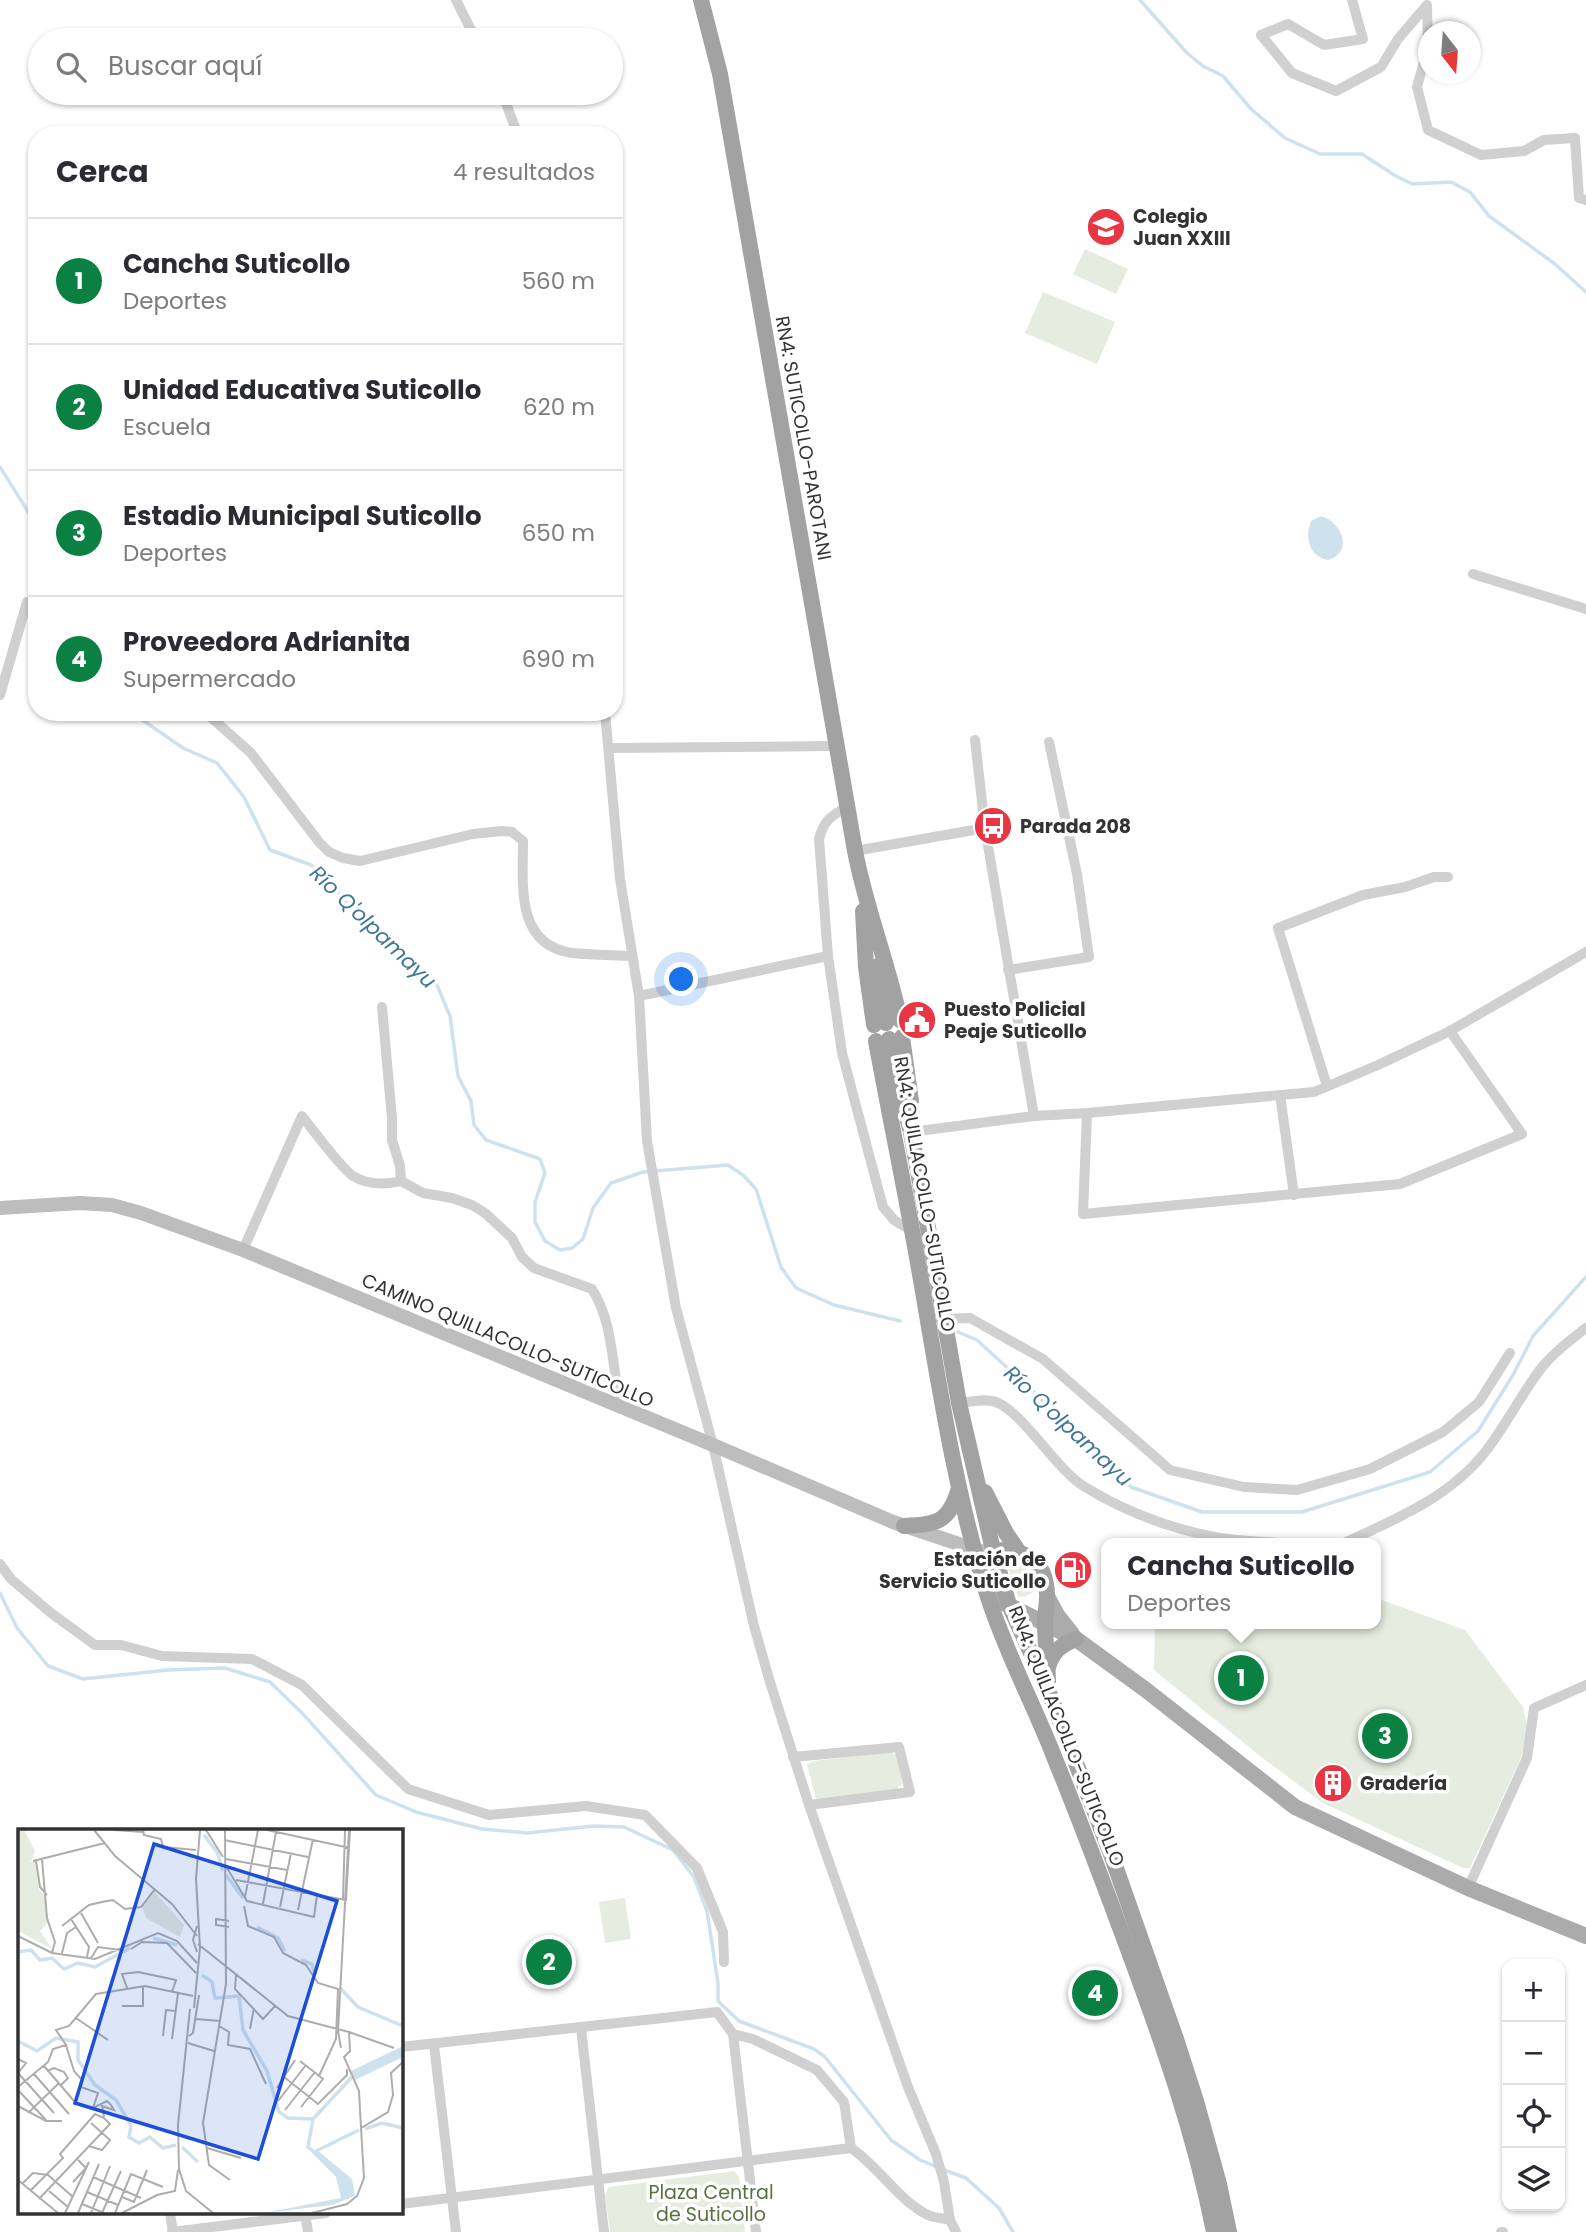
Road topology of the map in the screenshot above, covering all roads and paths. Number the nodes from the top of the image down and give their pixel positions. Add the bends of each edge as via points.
1 (456, 0) edge
2 (701, 0) edge
3 (1352, 0) edge
4 (470, 28) edge
5 (507, 105) edge
6 (515, 126) edge
7 (1586, 200) edge
8 (1473, 574) dead end
9 (27, 602) dead end
10 (1586, 610) edge
11 (0, 695) edge
12 (215, 721) edge
13 (606, 721) edge
14 (975, 740) dead end
15 (1049, 742) dead end
16 (835, 746) junction
17 (609, 748) junction
18 (848, 806) junction
19 (985, 828) junction
20 (855, 851) junction
21 (1448, 877) dead end
22 (861, 884) junction
23 (1586, 952) edge
24 (632, 956) junction
25 (828, 956) junction
26 (1008, 970) junction
27 (639, 996) junction
28 (382, 1007) dead end
29 (888, 1031) junction
30 (1450, 1031) junction
31 (1327, 1086) junction
32 (1280, 1095) junction
33 (1087, 1113) junction
34 (1034, 1116) junction
35 (911, 1132) junction
36 (401, 1181) junction
37 (1294, 1195) junction
38 (0, 1208) edge
39 (912, 1231) junction
40 (243, 1250) junction
41 (943, 1319) junction
42 (1586, 1328) edge
43 (1510, 1353) dead end
44 (959, 1403) junction
45 (621, 1409) junction
46 (713, 1446) junction
47 (973, 1468) junction
48 (960, 1486) junction
49 (904, 1526) junction
50 (1226, 1538) edge
51 (1355, 1538) edge
52 (993, 1550) junction
53 (976, 1552) junction
54 (1019, 1552) junction
55 (0, 1564) edge
56 (988, 1595) junction
57 (1047, 1596) junction
58 (1009, 1605) junction
59 (1045, 1622) junction
60 (1076, 1639) junction
61 (1048, 1670) junction
62 (1586, 1685) edge
63 (1048, 1690) junction
64 (793, 1757) junction
65 (809, 1805) junction
66 (1468, 1888) junction
67 (1586, 1936) edge
68 (724, 1962) dead end
69 (581, 2028) junction
70 (733, 2034) junction
71 (434, 2045) junction
72 (402, 2047) edge
73 (851, 2148) junction
74 (748, 2162) junction
75 (598, 2180) junction
76 (453, 2197) junction
77 (402, 2204) edge
78 (170, 2214) edge
79 (306, 2214) edge
80 (950, 2220) junction
81 (173, 2232) edge
82 (308, 2232) edge
83 (456, 2232) edge
84 (604, 2232) edge
85 (756, 2232) edge
86 (956, 2232) edge
87 (1214, 2232) edge
88 (1229, 2232) edge

1 - 4 street
2 - 16 highway, RN4: SUTICOLLO-PAROTANI via 720,74
3 - 7 street via 1363,39 1324,45 1288,24 1261,35 1292,73 1336,91 1381,67 1427,5 1428,47 1417,86 1428,130 1481,155 1524,151 1544,140 1575,138 1579,198
5 - 6 street
8 - 10 street
9 - 11 street
12 - 24 street via 251,753 329,852 360,861 473,834 512,832 523,841 523,895 530,925 539,936 550,946 570,952
13 - 17 street
14 - 19 street
15 - 26 street via 1089,957
16 - 17 street
16 - 18 highway, RN4: SUTICOLLO-PAROTANI
17 - 24 street
18 - 20 highway, RN4: SUTICOLLO-PAROTANI
18 - 25 street via 822,825 818,839
19 - 20 street
19 - 26 street
20 - 22 highway, RN4: SUTICOLLO-PAROTANI
21 - 31 street via 1363,895 1278,928
22 - 29 highway, RN4: SUTICOLLO-PAROTANI
22 - 29 highway, RN4: SUTICOLLO-PAROTANI via 866,967
23 - 30 street
24 - 27 street
25 - 27 street
25 - 39 street via 842,1053 883,1206
26 - 34 street
27 - 46 street via 653,1180 676,1308
28 - 36 street via 392,1140
29 - 35 highway, RN4: QUILLACOLLO-SUTICOLLO
29 - 39 highway, RN4: QUILLACOLLO-SUTICOLLO
30 - 31 street
30 - 37 street via 1522,1134 1399,1184
31 - 32 street
32 - 33 street
32 - 37 street
33 - 34 street
33 - 37 street via 1083,1214
34 - 35 street
35 - 41 highway, RN4: QUILLACOLLO-SUTICOLLO
36 - 40 street via 386,1185 351,1175 302,1116
36 - 45 street via 423,1193 472,1205 512,1238 534,1268 592,1289 608,1329
38 - 40 main road, CAMINO QUILLACOLLO-SUTICOLLO via 111,1205
39 - 48 highway, RN4: QUILLACOLLO-SUTICOLLO
40 - 45 main road, CAMINO QUILLACOLLO-SUTICOLLO
41 - 43 street via 970,1318 1043,1359 1170,1470 1244,1488 1297,1490 1370,1469 1443,1432 1479,1402
41 - 44 highway, RN4: QUILLACOLLO-SUTICOLLO
42 - 51 street via 1539,1371 1485,1452 1448,1489
44 - 47 highway, RN4: QUILLACOLLO-SUTICOLLO
44 - 50 street via 997,1402 1082,1486 1116,1504 1171,1526
45 - 46 main road, CAMINO QUILLACOLLO-SUTICOLLO
46 - 49 main road, CAMINO QUILLACOLLO-SUTICOLLO
46 - 64 street via 754,1626
47 - 52 highway, RN4: QUILLACOLLO-SUTICOLLO
47 - 54 highway
48 - 49 highway via 948,1515 928,1525
48 - 53 highway, RN4: QUILLACOLLO-SUTICOLLO
49 - 53 main road, CAMINO QUILLACOLLO-SUTICOLLO
52 - 53 main road, CAMINO QUILLACOLLO-SUTICOLLO
52 - 54 highway
52 - 58 highway, RN4: QUILLACOLLO-SUTICOLLO
53 - 56 highway, RN4: QUILLACOLLO-SUTICOLLO
54 - 57 highway via 1038,1563 1045,1575
55 - 68 street via 11,1579 95,1645 121,1645 162,1656 252,1659 302,1685 408,1789 489,1815 586,1806 645,1815 697,1868 723,1932
56 - 58 main road
56 - 87 highway, RN4: QUILLACOLLO-SUTICOLLO via 1080,1819 1169,2061
57 - 59 highway
57 - 60 main road
58 - 59 main road
58 - 63 highway, RN4: QUILLACOLLO-SUTICOLLO
59 - 60 main road
59 - 61 highway
60 - 61 highway via 1057,1648
60 - 66 main road via 1295,1807
61 - 63 highway
62 - 66 street via 1534,1708 1527,1758
63 - 88 highway, RN4: QUILLACOLLO-SUTICOLLO via 1176,2039
64 - 65 street
64 - 65 street via 899,1747 910,1792
65 - 80 street via 936,2154
66 - 67 main road
69 - 70 street via 716,2012
69 - 71 street
69 - 75 street
70 - 73 street via 817,2070 844,2102
70 - 74 street
71 - 72 street
71 - 76 street
73 - 74 street
73 - 80 street via 914,2205
74 - 75 street
74 - 85 street
75 - 76 street
75 - 84 street
76 - 77 street
76 - 83 street
78 - 81 street
79 - 81 street
79 - 82 street
80 - 86 street

